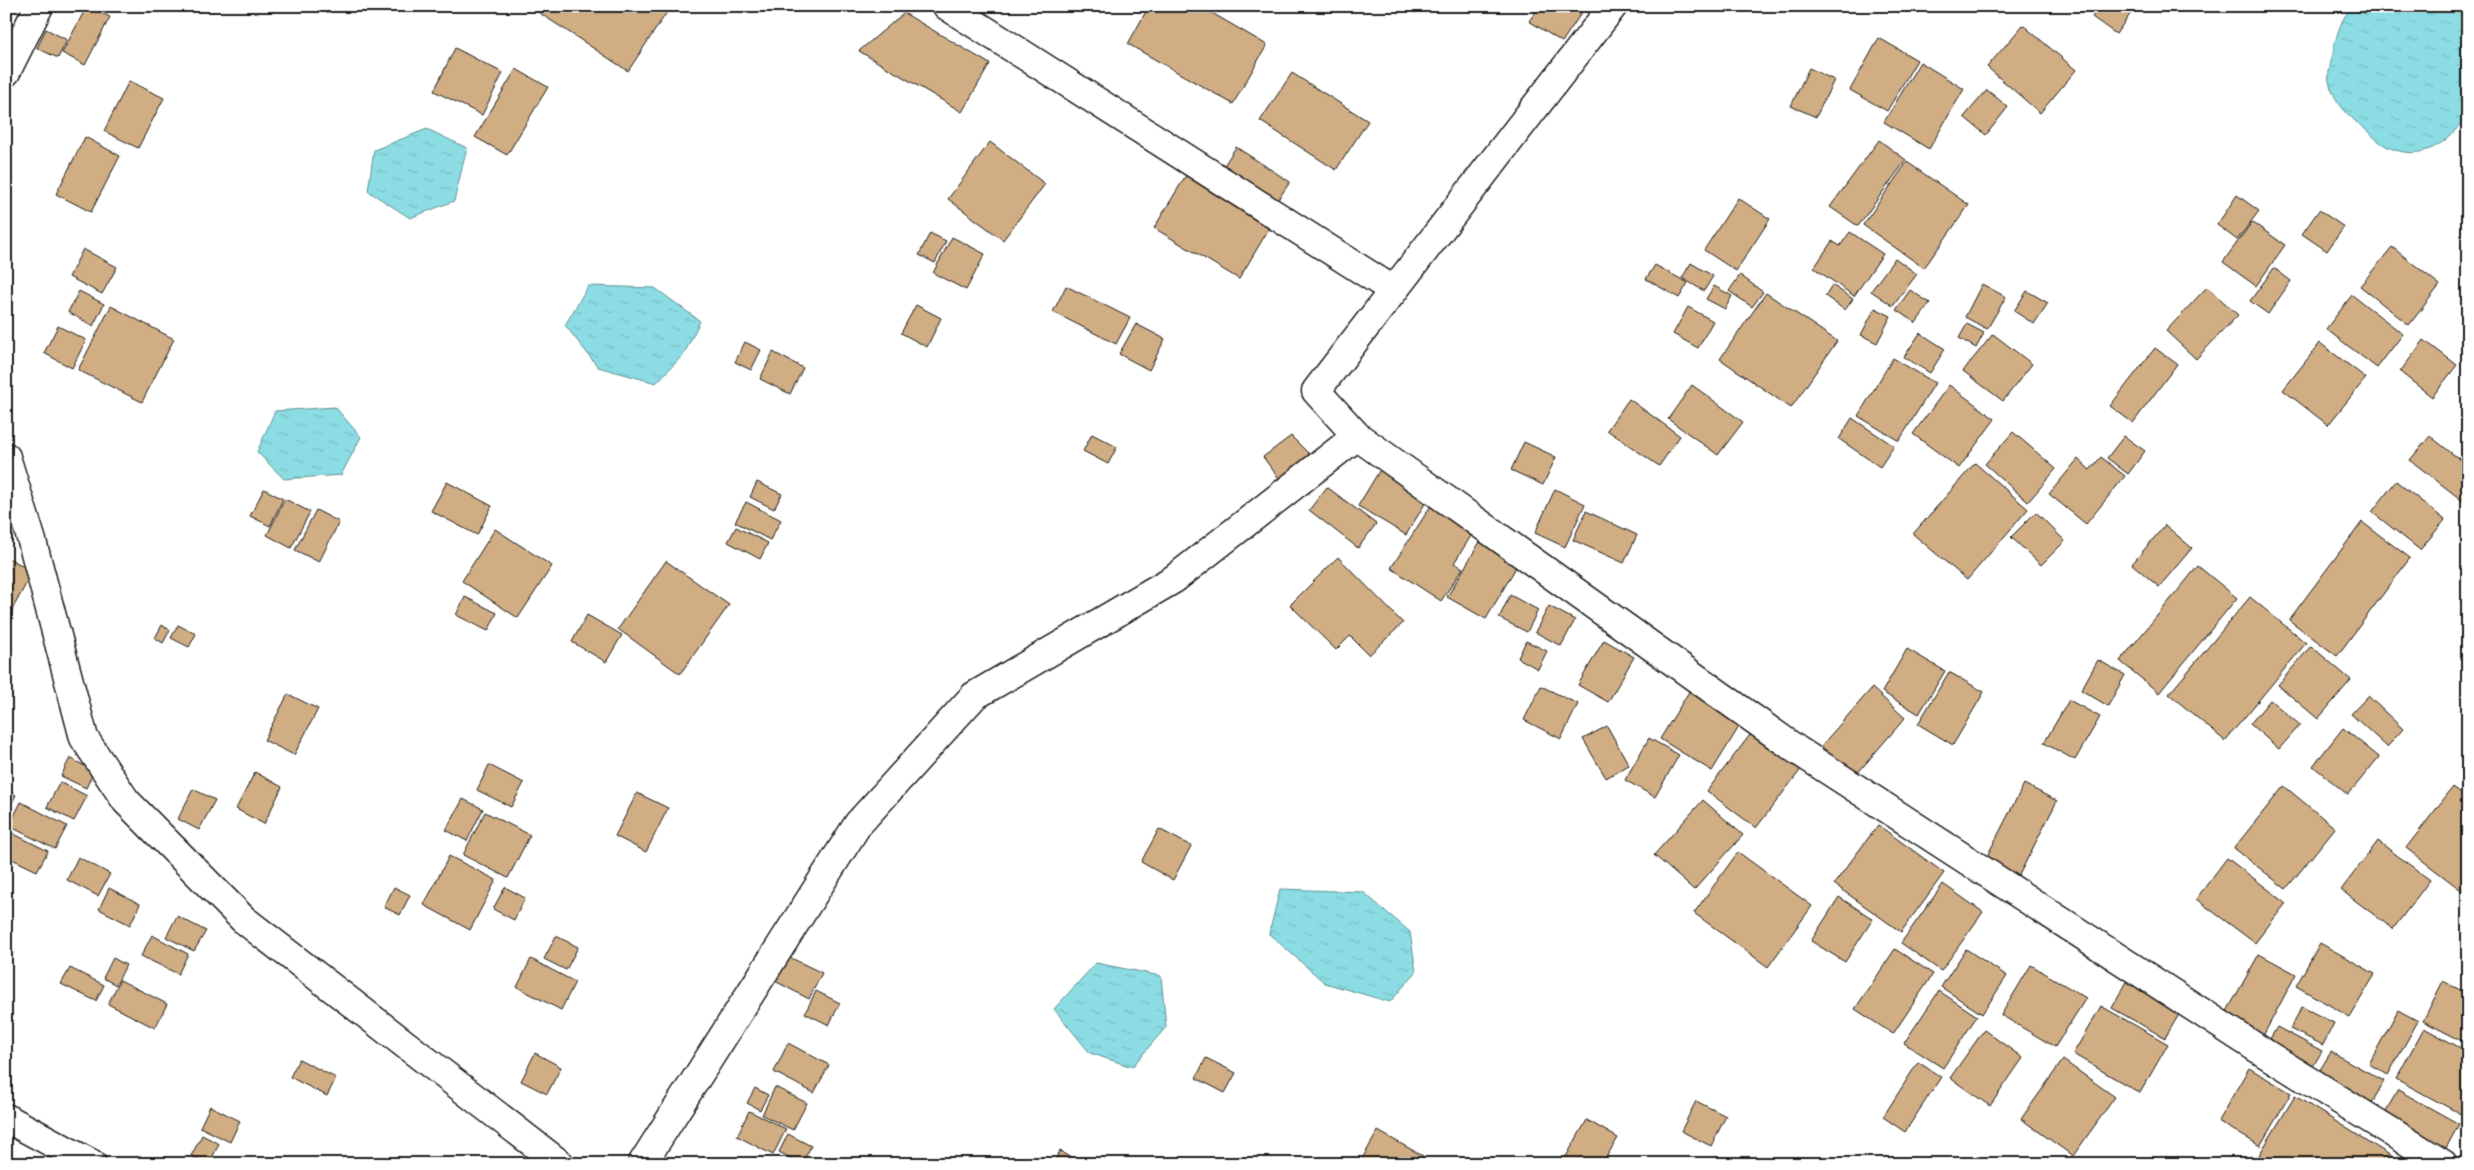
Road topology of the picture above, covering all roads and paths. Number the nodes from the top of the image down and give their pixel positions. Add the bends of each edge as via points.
1 (39, 6) edge
2 (947, 6) edge
3 (1613, 6) edge
4 (6, 72) edge
5 (1394, 290) junction
6 (1357, 436) junction
7 (6, 457) edge
8 (6, 1118) edge
9 (92, 1164) edge
10 (560, 1164) edge
11 (642, 1164) edge
12 (2443, 1164) edge

1 - 4 street
2 - 5 street
3 - 5 street
5 - 6 street via 1316,391
6 - 11 street via 1174,579 974,696 858,824
6 - 12 street via 1797,750 2266,1054
7 - 10 street via 32,541 84,738 126,802 243,919
8 - 9 street

